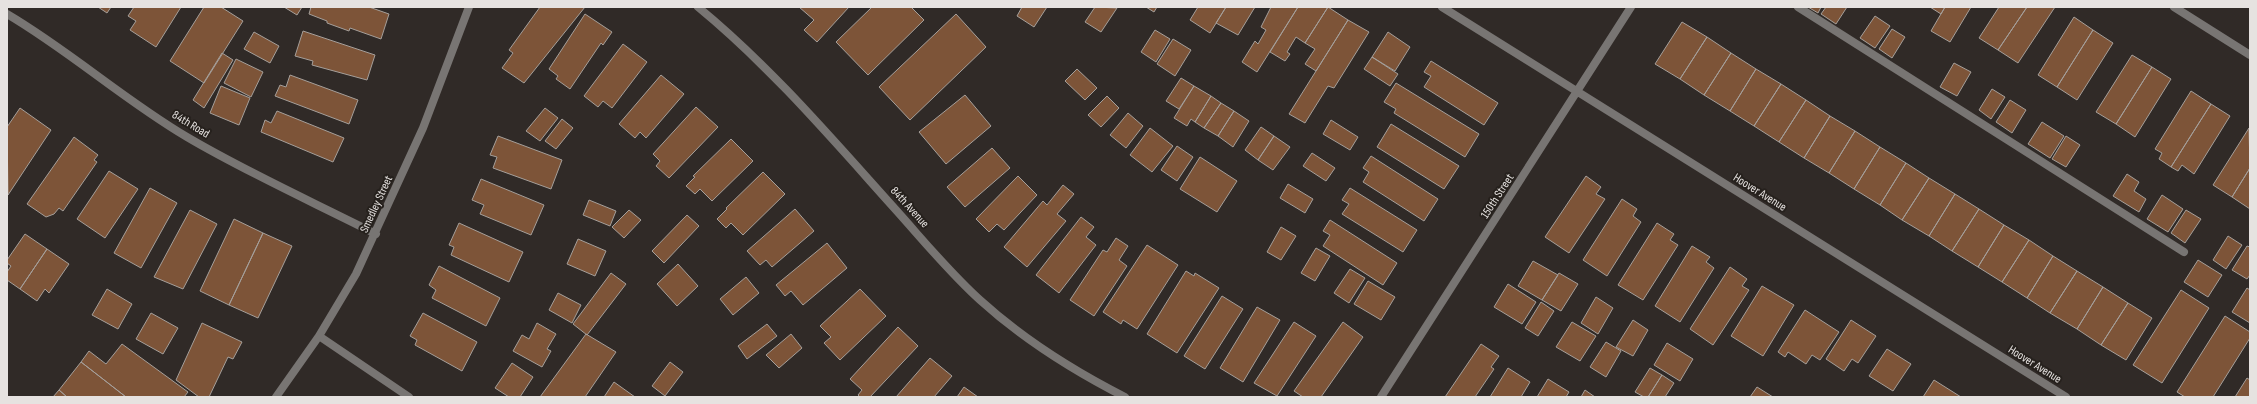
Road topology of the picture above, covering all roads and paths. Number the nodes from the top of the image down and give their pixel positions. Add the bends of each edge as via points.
1 (469, 7) edge
2 (698, 7) edge
3 (1442, 7) edge
4 (1631, 7) edge
5 (1798, 7) edge
6 (2174, 7) edge
7 (7, 14) edge
8 (2250, 55) edge
9 (1577, 92) junction
10 (376, 234) junction
11 (2184, 252) dead end
12 (318, 336) junction
13 (276, 397) edge
14 (409, 397) edge
15 (1125, 397) edge
16 (1381, 397) edge
17 (2066, 397) edge

1 - 10 street, Smedley Street via 423,128
2 - 15 street, 84th Avenue via 798,102 951,272 980,300 1055,356
3 - 9 street, Hoover Avenue
4 - 9 street, 150th Street
5 - 11 street
6 - 8 street
7 - 10 street, 84th Road via 187,137
9 - 16 street, 150th Street
9 - 17 street, Hoover Avenue
10 - 12 street, Smedley Street via 356,274
12 - 13 street, Smedley Street
12 - 14 street

